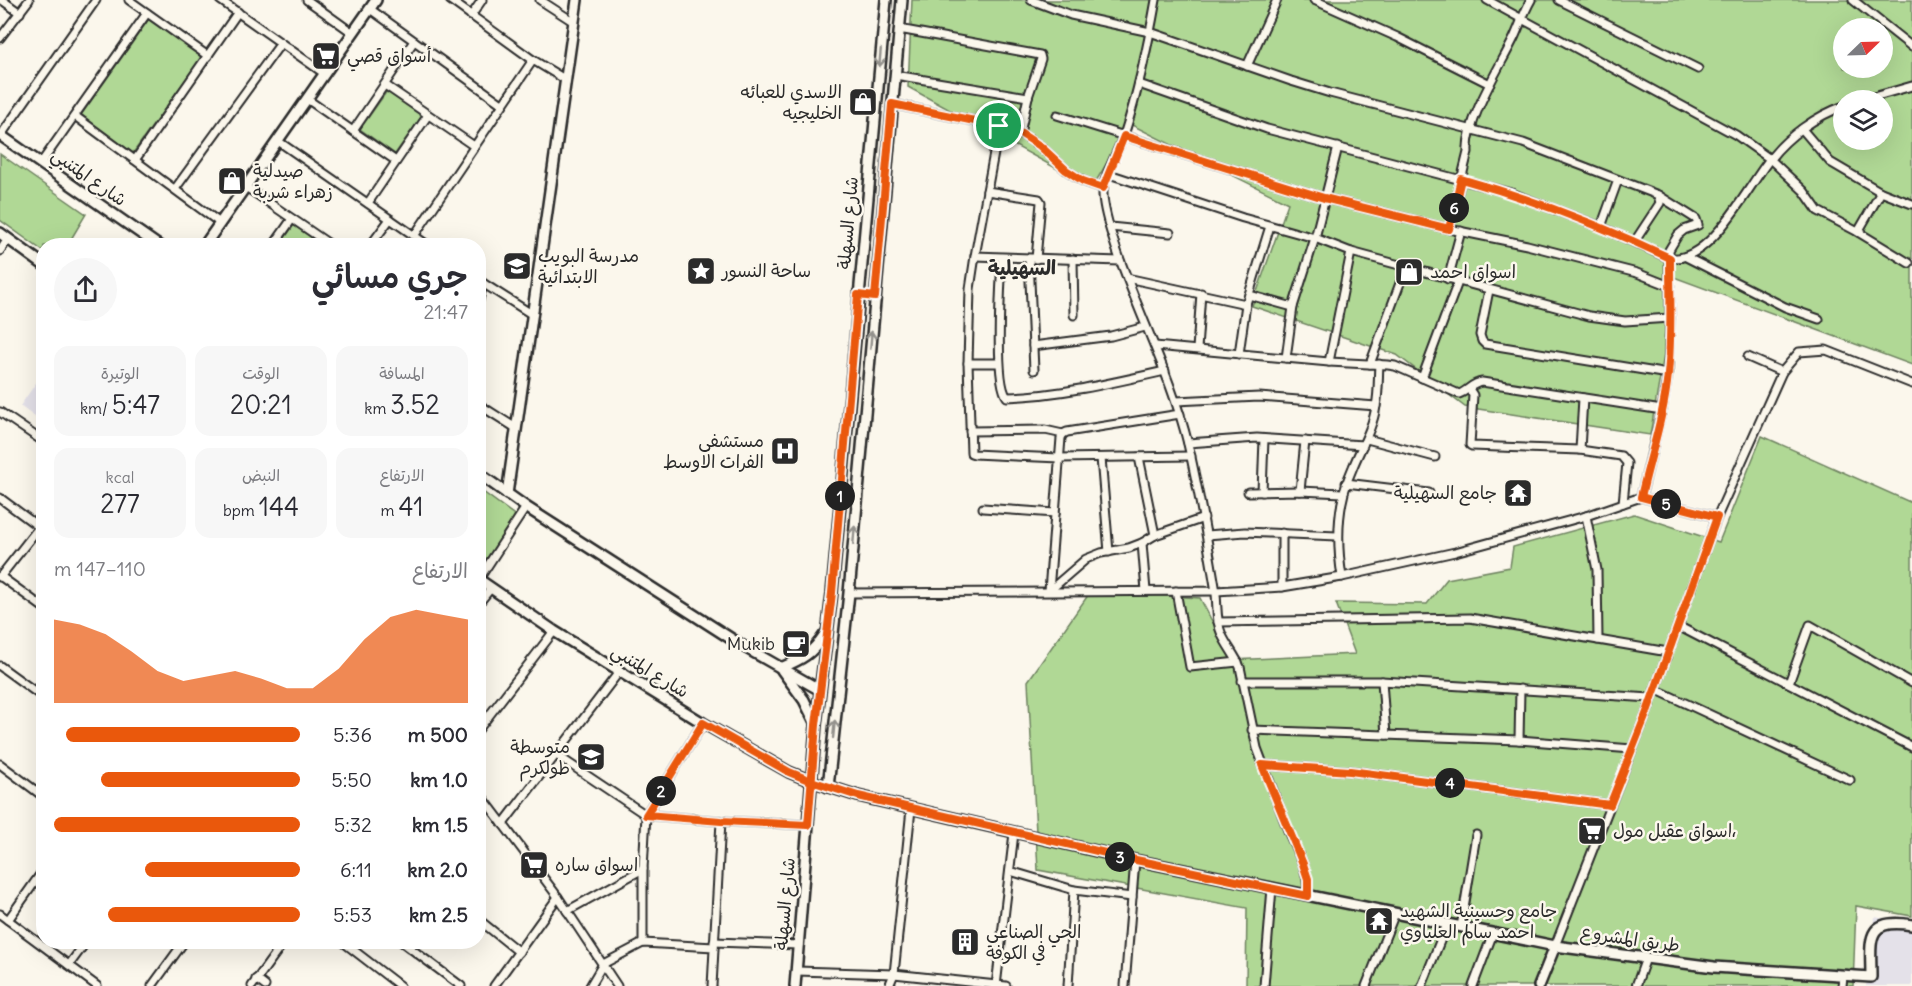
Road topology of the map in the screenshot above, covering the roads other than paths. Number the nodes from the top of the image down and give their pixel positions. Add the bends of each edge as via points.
1 (2, 0) edge
2 (29, 0) edge
3 (96, 0) edge
4 (129, 0) edge
5 (220, 0) edge
6 (308, 0) edge
7 (376, 0) edge
8 (450, 0) edge
9 (482, 0) edge
10 (540, 0) edge
11 (577, 0) edge
12 (886, 0) edge
13 (902, 0) edge
14 (1031, 0) edge
15 (1156, 0) edge
16 (1277, 0) edge
17 (1314, 0) edge
18 (1487, 0) edge
19 (1531, 0) edge
20 (1559, 0) edge
21 (1852, 0) edge
22 (370, 9) junction
23 (238, 12) junction
24 (20, 13) junction
25 (147, 13) junction
26 (471, 16) junction
27 (1521, 18) junction
28 (574, 22) junction
29 (899, 29) junction
30 (1150, 32) junction
31 (353, 33) junction
32 (0, 38) edge
33 (414, 41) junction
34 (281, 43) junction
35 (1912, 46) edge
36 (208, 56) junction
37 (533, 60) junction
38 (1247, 66) junction
39 (1698, 69) dead end
40 (324, 74) junction
41 (895, 75) junction
42 (566, 80) junction
43 (1139, 84) junction
44 (1490, 84) junction
45 (385, 85) junction
46 (1912, 86) edge
47 (1893, 91) edge
48 (1028, 97) junction
49 (307, 99) junction
50 (892, 104) junction
51 (502, 105) junction
52 (1833, 112) edge
53 (428, 115) junction
54 (1057, 115) dead end
55 (75, 116) junction
56 (999, 126) junction
57 (1470, 129) junction
58 (1803, 129) junction
59 (353, 131) junction
60 (1020, 133) junction
61 (0, 135) edge
62 (1124, 136) junction
63 (278, 141) junction
64 (474, 146) junction
65 (1338, 147) junction
66 (1770, 159) junction
67 (135, 160) junction
68 (396, 161) junction
69 (40, 163) junction
70 (1109, 174) junction
71 (1461, 179) junction
72 (1618, 180) junction
73 (246, 187) junction
74 (1103, 188) junction
75 (175, 189) junction
76 (987, 190) junction
77 (1881, 192) junction
78 (1658, 195) junction
79 (1324, 198) junction
80 (368, 203) junction
81 (1912, 204) edge
82 (292, 219) junction
83 (390, 219) junction
84 (220, 223) junction
85 (1270, 226) junction
86 (1110, 227) junction
87 (1601, 227) junction
88 (1449, 229) junction
89 (1461, 231) junction
90 (1170, 232) dead end
91 (1858, 232) junction
92 (0, 233) edge
93 (414, 236) junction
94 (148, 238) edge
95 (210, 238) edge
96 (279, 238) edge
97 (320, 238) edge
98 (376, 238) edge
99 (417, 238) edge
100 (1314, 238) junction
101 (8, 239) junction
102 (1635, 242) junction
103 (0, 251) edge
104 (1351, 252) junction
105 (975, 256) junction
106 (1686, 257) junction
107 (1002, 258) junction
108 (1670, 258) junction
109 (36, 259) edge
110 (1032, 259) junction
111 (1073, 259) junction
112 (1120, 261) junction
113 (1909, 263) dead end
114 (1406, 267) junction
115 (1127, 278) junction
116 (1448, 279) junction
117 (1458, 282) junction
118 (486, 284) edge
119 (1670, 286) junction
120 (1489, 290) junction
121 (1201, 292) junction
122 (858, 295) junction
123 (1249, 295) junction
124 (875, 297) junction
125 (1246, 304) junction
126 (1293, 307) junction
127 (533, 315) junction
128 (1074, 315) dead end
129 (1670, 318) junction
130 (1819, 319) dead end
131 (1145, 327) junction
132 (1033, 346) junction
133 (1155, 346) junction
134 (1197, 349) junction
135 (1239, 354) junction
136 (1748, 357) dead end
137 (1286, 358) junction
138 (1329, 362) junction
139 (968, 363) junction
140 (999, 363) junction
141 (1371, 363) junction
142 (1379, 364) junction
143 (1034, 370) dead end
144 (1165, 371) junction
145 (1782, 372) junction
146 (1668, 374) junction
147 (1422, 378) junction
148 (1912, 384) edge
149 (1469, 389) junction
150 (1583, 398) junction
151 (1176, 401) junction
152 (1376, 406) junction
153 (486, 409) edge
154 (1662, 410) junction
155 (0, 412) edge
156 (1180, 414) junction
157 (516, 428) junction
158 (970, 431) junction
159 (1063, 434) junction
160 (36, 437) edge
161 (1264, 439) junction
162 (1305, 441) junction
163 (1365, 442) junction
164 (1188, 443) junction
165 (1580, 450) junction
166 (1191, 456) junction
167 (1139, 457) junction
168 (1059, 458) junction
169 (1101, 458) junction
170 (1435, 458) dead end
171 (486, 479) edge
172 (1346, 483) junction
173 (1300, 491) junction
174 (1248, 492) dead end
175 (1262, 492) junction
176 (1343, 493) junction
177 (507, 494) junction
178 (1429, 494) dead end
179 (1641, 497) junction
180 (0, 498) edge
181 (1623, 503) junction
182 (526, 507) junction
183 (983, 508) dead end
184 (1055, 513) junction
185 (1586, 516) junction
186 (1717, 517) junction
187 (1204, 518) junction
188 (36, 521) edge
189 (36, 530) edge
190 (1282, 533) junction
191 (1155, 535) junction
192 (1207, 535) junction
193 (1337, 536) junction
194 (1142, 543) junction
195 (1109, 552) junction
196 (486, 567) edge
197 (0, 577) edge
198 (1341, 577) junction
199 (486, 585) edge
200 (491, 588) junction
201 (1282, 588) junction
202 (1049, 591) junction
203 (1146, 591) junction
204 (1176, 591) junction
205 (1216, 591) junction
206 (849, 593) junction
207 (486, 594) edge
208 (36, 602) edge
209 (1218, 622) junction
210 (1678, 626) junction
211 (554, 631) junction
212 (826, 632) junction
213 (1598, 640) junction
214 (1668, 652) junction
215 (1238, 662) junction
216 (0, 666) edge
217 (781, 668) junction
218 (619, 672) junction
219 (1242, 681) junction
220 (1382, 681) junction
221 (1789, 683) junction
222 (1912, 683) edge
223 (1520, 689) junction
224 (1655, 689) junction
225 (820, 690) junction
226 (36, 692) edge
227 (1652, 698) junction
228 (486, 720) edge
229 (703, 723) junction
230 (816, 725) junction
231 (1252, 730) junction
232 (1386, 735) junction
233 (1519, 740) junction
234 (1912, 747) edge
235 (1632, 749) junction
236 (555, 754) junction
237 (0, 764) edge
238 (1262, 765) junction
239 (1850, 780) dead end
240 (811, 781) junction
241 (828, 787) junction
242 (36, 791) edge
243 (486, 802) edge
244 (1610, 805) junction
245 (910, 809) junction
246 (646, 815) junction
247 (721, 821) junction
248 (503, 824) junction
249 (808, 825) junction
250 (1014, 832) junction
251 (1476, 835) dead end
252 (1136, 860) junction
253 (643, 869) junction
254 (1010, 871) junction
255 (36, 880) edge
256 (1272, 888) junction
257 (1074, 890) junction
258 (1308, 896) junction
259 (558, 897) junction
260 (1132, 897) junction
261 (567, 911) junction
262 (1395, 913) junction
263 (0, 914) edge
264 (8, 920) junction
265 (1447, 924) junction
266 (486, 925) edge
267 (1912, 926) edge
268 (1461, 927) junction
269 (1493, 933) junction
270 (36, 941) edge
271 (643, 943) junction
272 (714, 944) junction
273 (799, 945) junction
274 (1556, 946) junction
275 (47, 949) edge
276 (81, 949) edge
277 (179, 949) edge
278 (279, 949) edge
279 (352, 949) edge
280 (411, 949) edge
281 (519, 952) junction
282 (1646, 958) junction
283 (603, 964) junction
284 (69, 965) junction
285 (797, 971) junction
286 (894, 974) junction
287 (1843, 976) junction
288 (932, 982) edge
289 (1872, 982) edge
290 (254, 983) edge
291 (996, 985) edge
292 (1639, 985) edge
293 (97, 986) edge
294 (152, 986) edge
295 (265, 986) edge
296 (400, 986) edge
297 (461, 986) edge
298 (494, 986) edge
299 (590, 986) edge
300 (617, 986) edge
301 (712, 986) edge
302 (795, 986) edge
303 (889, 986) edge
304 (1006, 986) edge
305 (1068, 986) edge
306 (1125, 986) edge
307 (1264, 986) edge
308 (1366, 986) edge
309 (1422, 986) edge
310 (1473, 986) edge
311 (1539, 986) edge
312 (1842, 986) edge

1 - 24 street
2 - 24 street
3 - 61 street
4 - 25 street
5 - 23 street
6 - 31 street
7 - 22 street
8 - 26 street
9 - 26 street
10 - 28 street
11 - 28 street
12 -> 122 street, شارع السهلة
13 - 29 street, شارع السهلة
14 - 30 street via 1071,15
15 - 30 street
16 - 38 street
17 - 44 street
18 - 27 street
19 - 27 street
20 - 39 street
21 - 35 street
22 - 31 street
22 - 33 street
23 - 34 street
23 - 36 street
24 - 32 street
25 - 36 street
25 - 55 street
26 - 37 street
27 - 44 street
27 - 66 street via 1736,135
28 - 42 street
29 - 41 street, شارع السهلة
29 - 48 street via 1040,55
30 - 38 street
30 - 43 street
31 - 40 street
33 - 45 street
33 - 51 street
34 - 40 street
34 - 75 street
36 - 67 street
37 - 42 street
37 - 51 street
38 - 57 street via 1329,93
40 - 49 street
41 - 48 street
41 - 50 street, شارع السهلة
42 - 127 street
43 - 62 street
43 - 65 street via 1267,129
44 - 57 street
45 - 53 street
45 - 59 street
46 - 47 street
48 - 60 street
49 - 59 street
49 - 63 street
50 - 56 street
50 - 124 street, شارع السهلة
51 - 64 street
52 - 58 street
53 - 64 street
53 - 68 street
54 - 62 street
55 - 67 street
55 - 69 street
56 - 60 street
56 - 76 street
57 - 71 street
57 - 72 street via 1523,143
58 - 66 street
58 - 77 street via 1830,162
59 - 68 street
60 - 74 street via 1075,176
61 - 69 street, شارع المتنبي
62 - 70 street
62 - 79 street
63 - 73 street
63 - 80 street
64 - 93 street
65 - 71 street
65 - 79 street
66 - 91 street via 1804,190 1818,211
66 - 106 street via 1716,235
67 - 75 street
68 - 80 street
69 - 94 street, شارع المتنبي
70 - 74 street
70 - 85 street
71 - 87 street
71 - 88 street
72 - 78 street
72 - 87 street
73 - 82 street
73 - 84 street
74 - 86 street
75 - 84 street
76 - 105 street
76 - 110 street via 1041,202
77 - 81 street
77 - 91 street
78 - 102 street via 1660,203
78 - 108 street via 1696,219 1698,225 1678,235 1671,245
79 - 88 street
79 - 100 street
80 - 83 street
82 - 96 street
82 - 97 street
83 - 93 street
83 - 98 street
84 - 95 street
85 - 100 street
85 - 123 street
86 - 90 street
86 - 112 street
87 - 102 street
88 - 89 street
89 - 116 street
89 - 119 street via 1636,273
91 - 113 street
92 - 101 street
93 - 99 street
100 - 104 street
100 - 126 street
101 - 103 street
101 - 109 street
102 - 108 street
104 - 114 street
104 - 138 street
105 - 107 street
105 - 139 street
106 - 108 street
106 - 130 street via 1785,307
107 - 110 street
107 - 140 street
108 - 119 street
110 - 111 street
110 - 132 street
111 - 112 street
111 - 128 street
112 - 115 street
114 - 116 street
114 - 141 street
115 - 121 street
115 - 131 street
116 - 117 street
117 - 120 street
117 - 147 street
118 - 127 street
119 - 129 street
120 - 129 street via 1589,316 1625,321
120 - 146 street via 1480,335 1485,344
121 - 125 street
121 - 134 street
122 - 124 street
122 - 212 street, شارع السهلة
123 - 125 street
123 - 126 street
206 -> 124 street, شارع السهلة
125 - 135 street
126 - 137 street
127 - 157 street
129 - 146 street
131 - 132 street via 1111,336
131 - 133 street
132 - 143 street
133 - 134 street
133 - 144 street
134 - 135 street
135 - 137 street
136 - 145 street
137 - 138 street
138 - 141 street
139 - 140 street
139 - 158 street
140 - 144 street via 1006,397 1071,391
141 - 142 street
142 - 147 street via 1395,366
142 - 152 street
144 - 151 street
145 - 148 street via 1799,352 1826,350
145 - 186 street
146 - 154 street
147 - 149 street via 1459,394
149 - 150 street via 1482,382
149 - 165 street via 1473,394 1469,442 1472,446
150 - 154 street
150 - 165 street
151 - 152 street via 1259,396
151 - 156 street
152 - 163 street
153 - 157 street
154 - 179 street
155 - 160 street
156 - 159 street
156 - 164 street
157 - 177 street
158 - 159 street via 1045,430
158 - 168 street via 970,449 974,454
159 - 168 street
161 - 162 street
161 - 164 street
161 - 175 street
162 - 163 street
162 - 173 street
163 - 170 street
163 - 172 street
164 - 166 street
165 - 181 street via 1625,459
166 - 167 street
166 - 187 street
167 - 169 street
167 - 191 street
168 - 169 street
168 - 184 street
169 - 195 street
171 - 177 street
172 - 176 street
172 - 178 street
173 - 175 street
173 - 176 street
174 - 175 street
176 - 193 street
177 - 182 street
179 - 181 street
179 - 186 street
180 - 188 street
181 - 185 street
182 - 196 street
182 - 217 street
183 - 184 street
184 - 202 street
185 - 198 street via 1455,552
185 - 213 street via 1598,570
186 - 210 street
187 - 191 street
187 - 192 street
189 - 197 street
190 - 192 street
190 - 193 street
190 - 201 street
191 - 194 street
192 - 205 street
193 - 198 street
194 - 195 street
194 - 203 street
195 - 202 street via 1086,560
197 - 208 street
198 - 201 street
199 - 200 street, شارع المتنبي
200 - 207 street
200 - 211 street, شارع المتنبي
201 - 205 street
202 - 203 street
202 - 206 street
203 - 204 street
204 - 205 street
204 - 215 street via 1190,667
205 - 209 street
241 -> 206 street, شارع السهلة
209 - 213 street via 1470,618
209 - 215 street
210 - 214 street
210 - 221 street
211 - 218 street, شارع المتنبي
211 - 228 street
212 - 217 street via 816,648
212 - 225 street, شارع السهلة
213 - 214 street
214 - 224 street
215 - 219 street
216 - 226 street
217 - 225 street
217 - 230 street
218 - 229 street, شارع المتنبي
218 - 236 street
219 - 220 street
219 - 231 street
220 - 223 street
220 - 232 street
221 - 222 street via 1810,625
221 - 234 street
223 - 227 street
223 - 233 street
224 - 227 street
224 - 239 street
225 - 230 street, شارع السهلة
227 - 235 street
229 - 240 street, شارع المتنبي
229 - 246 street
230 - 240 street, شارع السهلة
231 - 232 street
231 - 238 street
232 - 233 street
233 - 235 street
235 - 244 street
236 - 246 street
236 - 248 street
237 - 242 street
238 - 244 street via 1373,774
238 - 258 street via 1303,864
240 - 241 street, طريق المشروع
240 - 249 street, شارع السهلة
241 - 245 street, طريق المشروع
243 - 248 street
244 - 274 street
245 - 250 street, طريق المشروع
245 - 286 street
246 - 247 street
246 - 253 street
247 - 249 street
247 - 272 street
248 - 259 street
249 - 273 street, شارع السهلة
250 - 252 street, طريق المشروع
250 - 254 street
251 - 268 street
252 - 256 street, طريق المشروع
252 - 260 street
253 - 261 street
253 - 271 street
254 - 257 street
254 - 291 street
255 - 264 street
256 - 258 street, طريق المشروع
256 - 307 street
257 - 260 street
257 - 305 street
258 - 262 street, طريق المشروع
259 - 261 street
259 - 281 street
260 - 306 street
261 - 283 street
262 - 265 street, طريق المشروع
262 - 308 street
263 - 264 street
264 - 270 street
265 - 268 street, طريق المشروع
265 - 309 street
266 - 281 street
267 - 289 street, طريق المشروع via 1889,923 1875,932 1871,942
268 - 269 street, طريق المشروع
269 - 274 street, طريق المشروع
269 - 310 street
271 - 272 street
271 - 283 street
272 - 273 street
272 - 301 street
273 - 285 street, شارع السهلة
274 - 282 street, طريق المشروع
274 - 311 street
275 - 284 street
276 - 284 street
277 - 294 street
278 - 290 street
279 - 296 street
280 - 297 street
281 - 298 street
282 - 287 street, طريق المشروع
282 - 292 street
283 - 299 street
283 - 300 street
284 - 293 street
285 - 286 street
285 - 302 street, شارع السهلة
286 - 288 street
286 - 303 street
287 - 289 street, طريق المشروع
287 - 312 street
288 - 291 street
290 - 295 street
291 - 304 street

